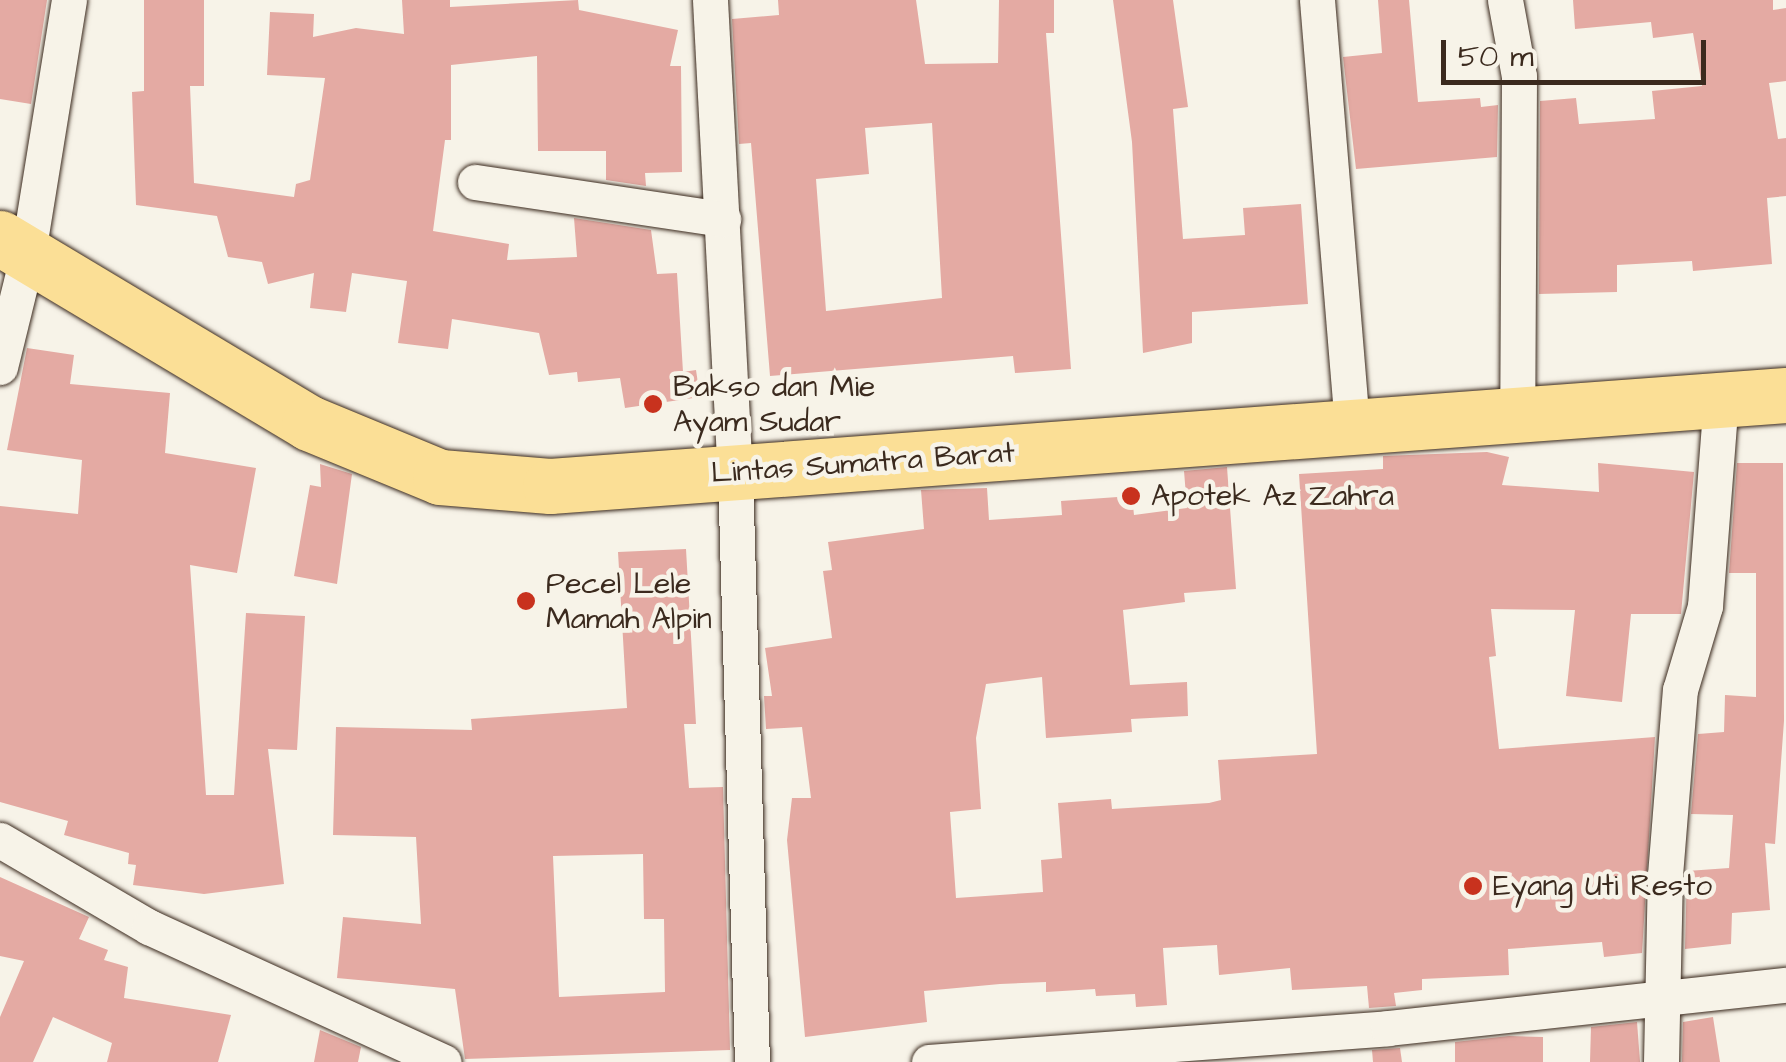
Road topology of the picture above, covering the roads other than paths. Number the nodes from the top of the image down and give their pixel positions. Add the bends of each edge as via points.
1 (68, 0) edge
2 (710, 0) edge
3 (1317, 0) edge
4 (1505, 0) edge
5 (474, 182) dead end
6 (723, 219) junction
7 (14, 245) edge
8 (0, 367) edge
9 (1786, 395) edge
10 (1721, 396) junction
11 (1517, 416) junction
12 (1352, 424) junction
13 (735, 474) junction
14 (0, 840) edge
15 (1786, 985) edge
16 (1666, 994) junction
17 (444, 1062) edge
18 (752, 1062) edge
19 (929, 1062) edge
20 (1661, 1062) edge

1 - 7 street
2 - 6 street
3 - 12 street
4 - 11 street via 1519,76
5 - 6 street
6 - 13 street
7 - 8 street
7 - 13 highway, Lintas Sumatra Barat via 309,423 440,477 550,486
9 - 10 highway, Lintas Sumatra Barat
10 - 11 highway, Lintas Sumatra Barat
10 - 16 street via 1706,606 1680,690 1665,875
11 - 12 highway, Lintas Sumatra Barat
12 - 13 highway, Lintas Sumatra Barat
13 - 18 street
14 - 17 street via 150,928
15 - 16 street
16 - 19 street via 1388,1028
16 - 20 street

